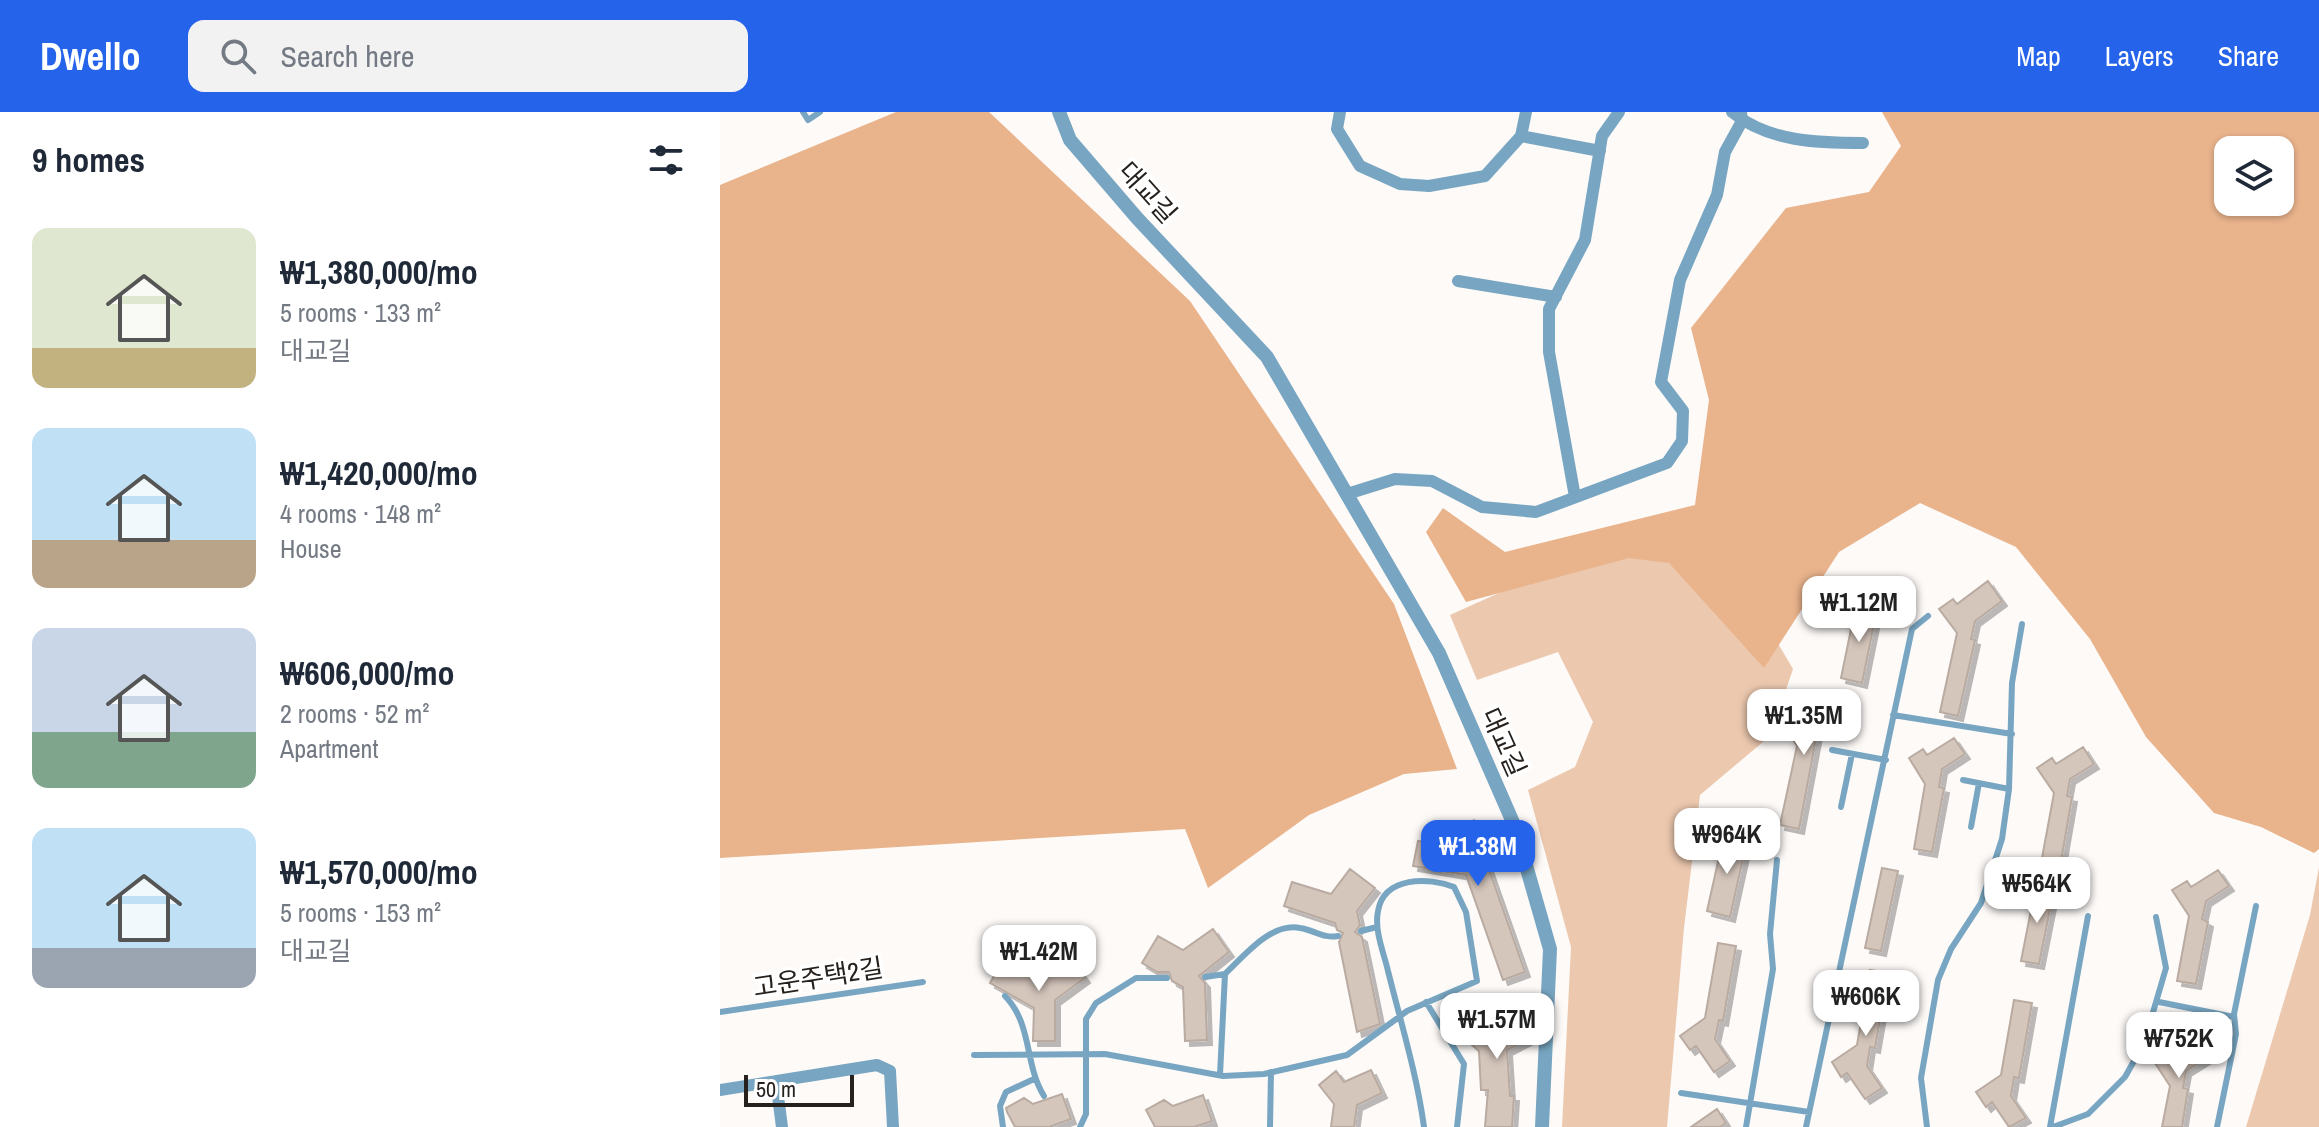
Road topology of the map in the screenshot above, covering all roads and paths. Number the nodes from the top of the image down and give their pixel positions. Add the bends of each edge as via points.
1 (803, 112) edge
2 (820, 112) edge
3 (1059, 112) edge
4 (1340, 112) edge
5 (1526, 112) edge
6 (1619, 112) edge
7 (1739, 115) edge
8 (1521, 136) junction
9 (1863, 143) dead end
10 (1600, 151) junction
11 (1458, 281) dead end
12 (1556, 297) junction
13 (1347, 494) junction
14 (1575, 497) junction
15 (1928, 616) dead end
16 (2022, 624) dead end
17 (1893, 715) junction
18 (2012, 734) junction
19 (1832, 750) dead end
20 (1852, 754) junction
21 (1886, 760) junction
22 (1963, 780) dead end
23 (1979, 783) junction
24 (2009, 789) junction
25 (1841, 807) dead end
26 (1971, 827) dead end
27 (1777, 860) dead end
28 (2256, 906) dead end
29 (2088, 916) dead end
30 (2156, 917) dead end
31 (1377, 927) junction
32 (1361, 931) dead end
33 (1338, 936) dead end
34 (1225, 974) junction
35 (1205, 977) dead end
36 (1167, 978) dead end
37 (923, 982) dead end
38 (1005, 996) dead end
39 (1426, 1002) junction
40 (2159, 1002) junction
41 (720, 1012) edge
42 (1399, 1017) junction
43 (2234, 1017) junction
44 (1031, 1052) junction
45 (1084, 1053) junction
46 (974, 1055) dead end
47 (1271, 1072) junction
48 (1220, 1075) junction
49 (1034, 1079) junction
50 (776, 1081) junction
51 (720, 1090) edge
52 (1681, 1093) dead end
53 (1044, 1096) dead end
54 (1750, 1103) junction
55 (1809, 1112) junction
56 (782, 1127) edge
57 (893, 1127) edge
58 (1003, 1127) edge
59 (1080, 1127) edge
60 (1270, 1127) edge
61 (1424, 1127) edge
62 (1457, 1127) edge
63 (1542, 1127) edge
64 (1746, 1127) edge
65 (1806, 1127) edge
66 (1927, 1127) edge
67 (2052, 1127) edge
68 (2217, 1127) edge

1 - 2 lane via 808,120
3 - 13 street, 대교길 via 1070,140 1267,357
4 - 8 street via 1337,129 1360,166 1400,184 1429,186 1485,176
5 - 8 street
6 - 10 street via 1602,136
7 - 9 street via 1806,143
7 - 14 street via 1717,195 1677,295 1661,382 1683,411 1682,441 1667,463
8 - 10 street
10 - 12 street via 1585,240
11 - 12 street
12 - 14 street via 1549,309 1549,352
13 - 14 street via 1395,479 1432,481 1482,507 1536,512
13 - 63 street, 대교길 via 1439,653 1515,827 1550,949
15 - 17 lane via 1912,629
16 - 18 lane via 2012,683
17 - 18 lane
17 - 21 lane
18 - 24 lane
19 - 20 lane
20 - 21 lane
20 - 25 lane
21 - 55 lane
22 - 23 lane
23 - 24 lane
23 - 26 lane
24 - 66 lane via 2002,839 1981,903 1938,980 1921,1078
27 - 54 lane via 1770,934 1773,969
28 - 43 lane
29 - 67 lane
30 - 40 lane via 2166,968
31 - 32 lane
31 - 39 lane via 1378,908 1390,890 1406,882 1436,880 1454,887 1466,912 1477,981
31 - 42 lane
33 - 34 lane via 1328,938 1295,926 1280,928
34 - 35 lane
34 - 48 lane
36 - 45 lane via 1136,978 1096,1003 1086,1019
37 - 41 lane, 고운주택2길
38 - 44 lane via 1019,1010
39 - 42 lane
39 - 62 lane via 1464,1064
40 - 43 lane
40 - 67 lane via 2125,1077 2088,1114
42 - 47 lane via 1347,1055
42 - 61 lane
43 - 68 lane via 2236,1034
44 - 45 lane
44 - 46 lane
44 - 49 lane
45 - 48 lane
45 - 59 lane via 1086,1114
47 - 48 lane
47 - 60 lane
49 - 53 lane
49 - 58 lane via 1006,1092 1000,1106
50 - 51 street
50 - 56 street
50 - 57 street via 877,1065 890,1071
52 - 54 lane
54 - 55 lane
54 - 64 lane
55 - 65 lane

